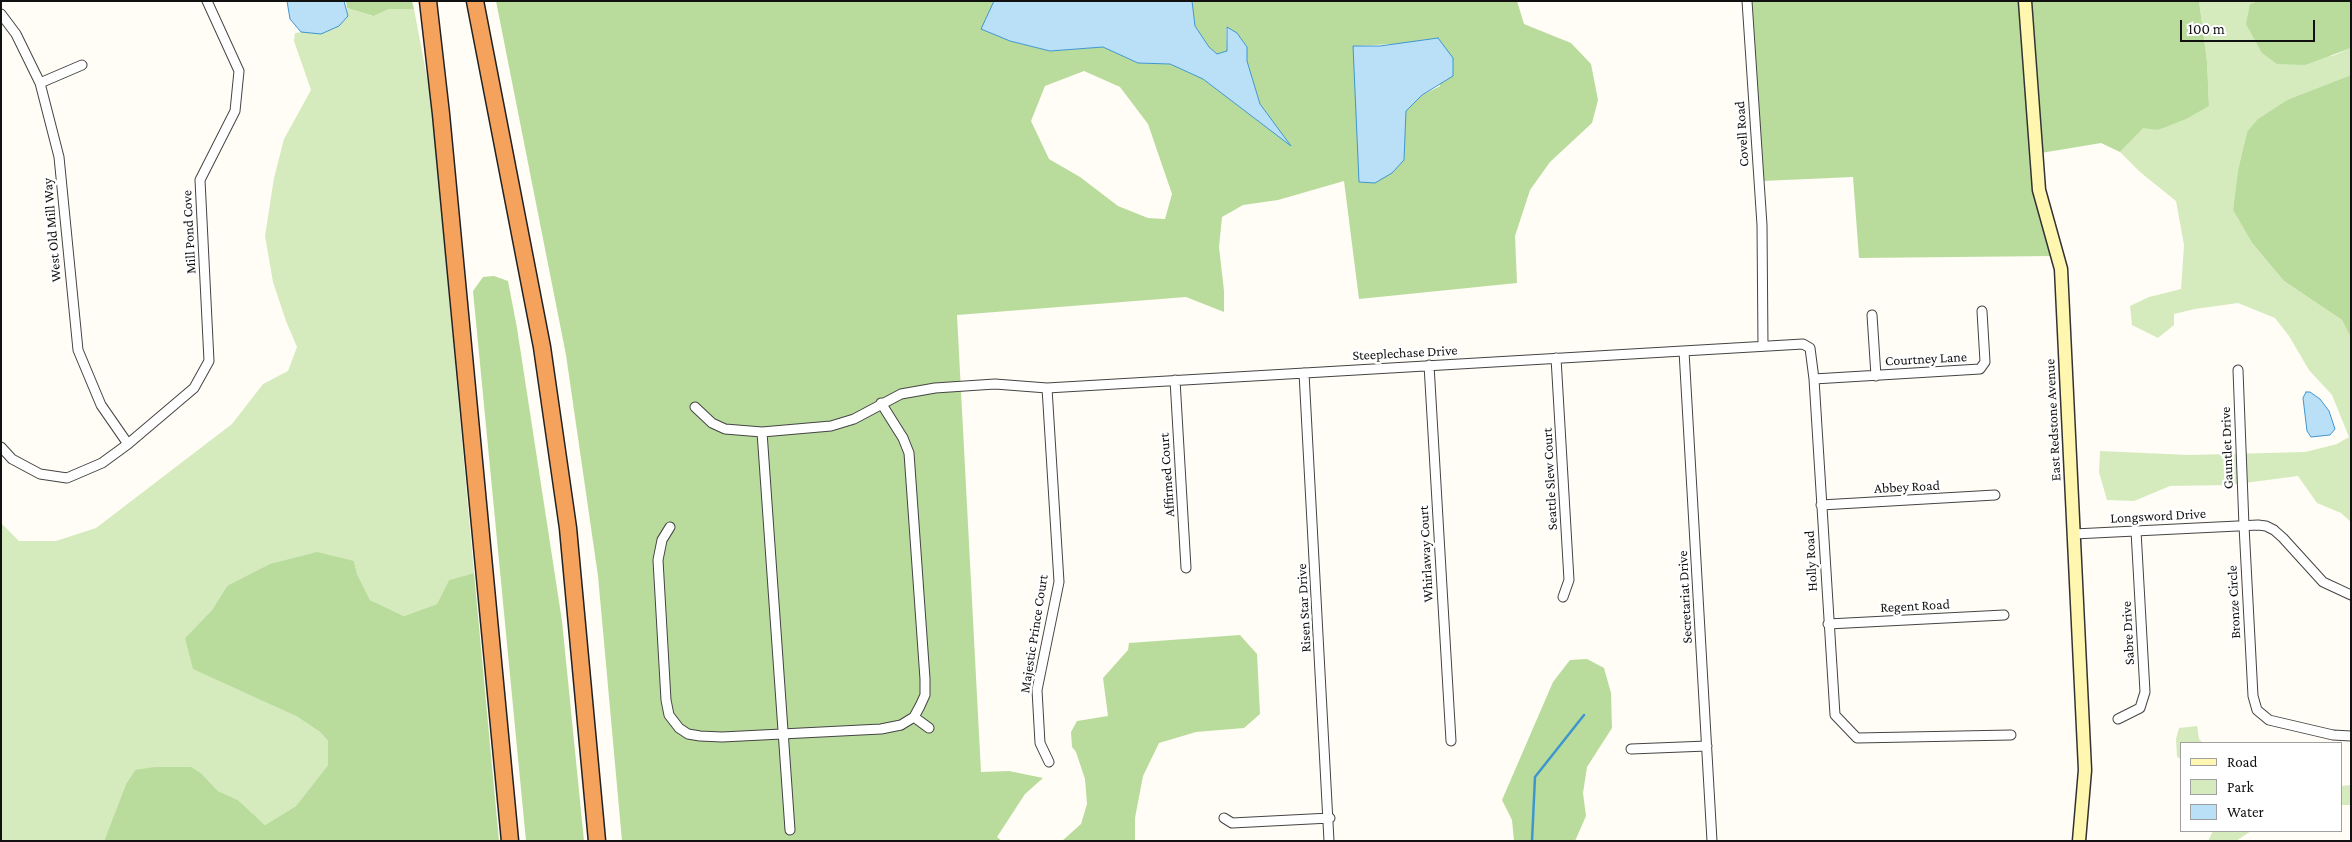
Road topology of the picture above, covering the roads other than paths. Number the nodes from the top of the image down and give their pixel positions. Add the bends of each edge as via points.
1 (207, 1) edge
2 (428, 1) edge
3 (475, 1) edge
4 (1747, 1) edge
5 (2025, 1) edge
6 (1, 14) edge
7 (82, 65) dead end
8 (40, 83) junction
9 (1982, 311) dead end
10 (1872, 315) dead end
11 (1764, 346) junction
12 (1684, 351) junction
13 (1556, 358) junction
14 (1429, 365) junction
15 (2238, 370) dead end
16 (1304, 373) junction
17 (1876, 376) junction
18 (1814, 379) junction
19 (1175, 380) junction
20 (1047, 388) junction
21 (881, 403) junction
22 (696, 407) dead end
23 (762, 432) junction
24 (128, 444) junction
25 (1, 447) edge
26 (1995, 495) dead end
27 (1821, 505) junction
28 (2244, 526) junction
29 (670, 527) dead end
30 (2136, 531) junction
31 (2074, 534) junction
32 (1186, 568) dead end
33 (2351, 595) edge
34 (1563, 597) dead end
35 (2004, 615) dead end
36 (1828, 624) junction
37 (914, 717) junction
38 (2118, 719) dead end
39 (930, 728) dead end
40 (782, 733) junction
41 (2011, 735) dead end
42 (2351, 736) edge
43 (1451, 741) dead end
44 (1707, 746) junction
45 (1631, 749) dead end
46 (1050, 762) dead end
47 (1224, 818) dead end
48 (1330, 818) junction
49 (790, 830) dead end
50 (510, 841) edge
51 (597, 841) edge
52 (1329, 841) edge
53 (1712, 841) edge
54 (2079, 841) edge

1 - 24 street, Mill Pond Cove via 239,71 235,111 200,180 208,361 194,388
2 - 50 highway
3 - 51 highway via 542,347 568,528
4 - 11 street, Covell Road via 1762,225
5 - 31 street, East Redstone Avenue via 2038,190 2060,268
6 - 8 street, West Old Mill Way via 16,34
7 - 8 street
8 - 24 street, West Old Mill Way via 59,157 78,350 101,405
9 - 17 street, Courtney Lane via 1985,362 1980,369
10 - 17 street
11 - 12 street, Steeplechase Drive
11 - 18 street, Holly Road via 1803,344 1810,348
12 - 13 street, Steeplechase Drive
12 - 44 street, Secretariat Drive
13 - 14 street, Steeplechase Drive
13 - 34 street, Seattle Slew Court via 1570,580
14 - 16 street, Steeplechase Drive
14 - 43 street, Whirlaway Court
15 - 28 street, Gauntlet Drive
16 - 19 street, Steeplechase Drive
16 - 48 street, Risen Star Drive
17 - 18 street, Courtney Lane
18 - 27 street, Holly Road
19 - 20 street, Steeplechase Drive
19 - 32 street, Affirmed Court
20 - 21 street, Steeplechase Drive via 995,384 935,388 900,394
20 - 46 street, Majestic Prince Court via 1059,582 1037,690 1040,743
21 - 23 street, Steeplechase Drive via 854,419 831,426
21 - 37 street via 903,438 909,460 925,678 925,695
22 - 23 street, Steeplechase Drive via 712,423 725,429
23 - 40 street
24 - 25 street, Mill Pond Cove via 102,463 67,478 40,474 12,459
26 - 27 street, Abbey Road
27 - 36 street, Holly Road
28 - 30 street, Longsword Drive
28 - 33 street via 2258,525 2274,530 2323,582
28 - 42 street, Bronze Circle via 2257,710 2269,720
29 - 40 street via 662,540 658,560 666,700 670,715 679,728 700,736
30 - 31 street, Longsword Drive
30 - 38 street, Sabre Drive via 2145,692 2140,708
31 - 54 street, East Redstone Avenue via 2085,770
35 - 36 street, Regent Road
36 - 41 street, Holly Road via 1835,715 1857,738
37 - 39 street
37 - 40 street via 881,729
40 - 49 street
44 - 45 street
44 - 53 street, Secretariat Drive
47 - 48 street via 1232,823
48 - 52 street, Risen Star Drive

